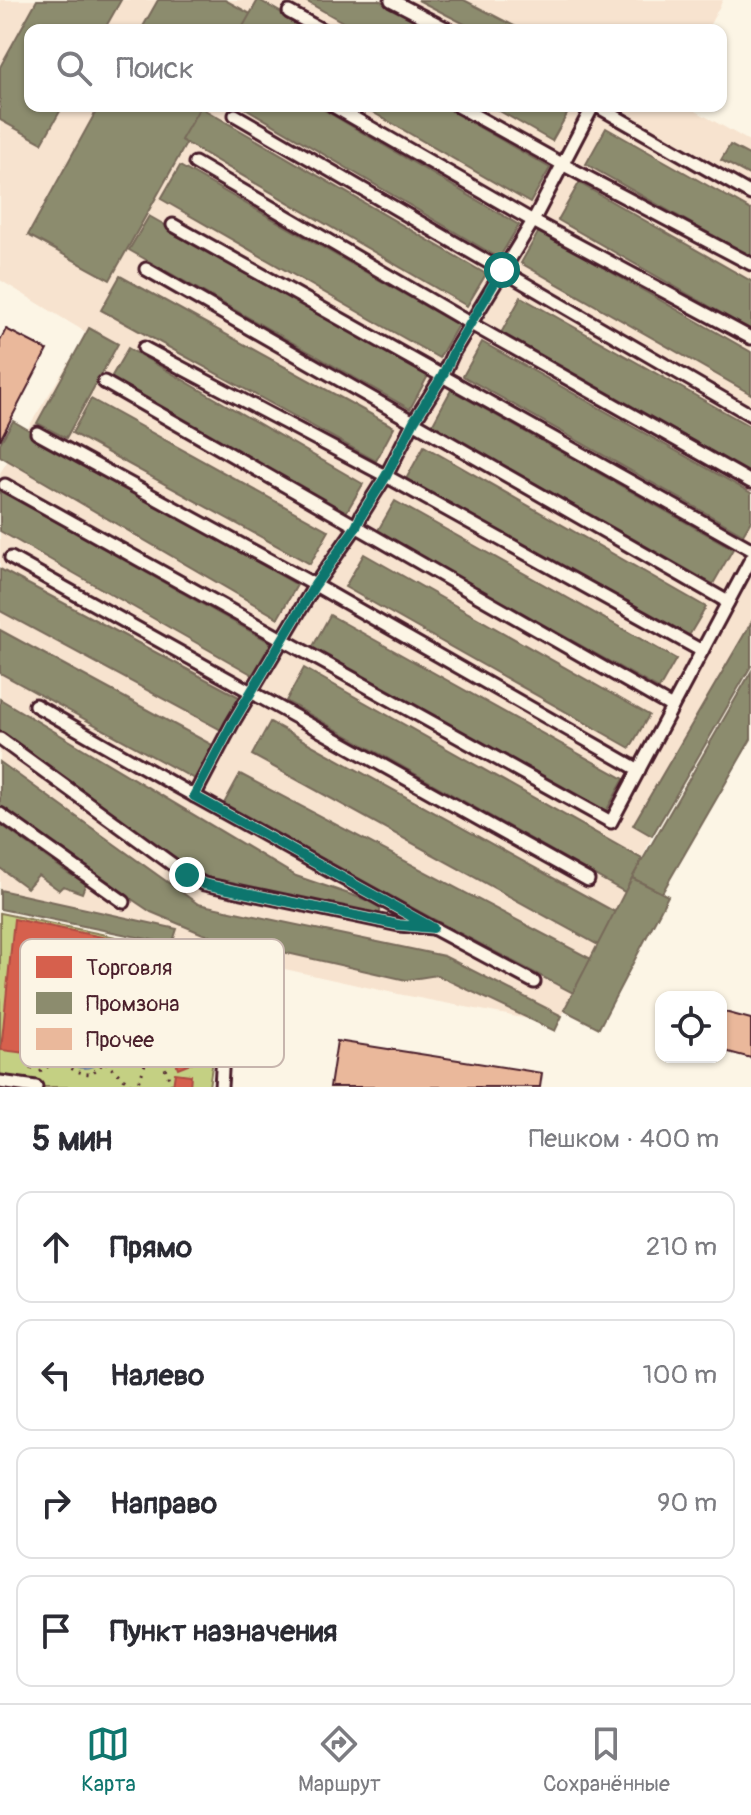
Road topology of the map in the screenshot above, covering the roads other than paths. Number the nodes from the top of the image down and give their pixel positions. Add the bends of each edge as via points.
1 (391, 0) edge
2 (289, 12) dead end
3 (311, 24) edge
4 (437, 24) edge
5 (343, 112) edge
6 (469, 112) edge
7 (592, 112) edge
8 (606, 112) edge
9 (235, 115) dead end
10 (195, 163) dead end
11 (562, 164) junction
12 (751, 194) edge
13 (533, 221) junction
14 (173, 225) dead end
15 (751, 264) edge
16 (146, 269) dead end
17 (502, 270) junction
18 (471, 324) junction
19 (751, 338) edge
20 (144, 348) dead end
21 (442, 377) junction
22 (104, 382) dead end
23 (751, 415) edge
24 (414, 421) junction
25 (37, 433) dead end
26 (386, 476) junction
27 (751, 482) edge
28 (5, 485) dead end
29 (356, 527) junction
30 (751, 549) edge
31 (11, 558) dead end
32 (751, 559) edge
33 (315, 585) junction
34 (728, 602) junction
35 (283, 639) junction
36 (702, 651) junction
37 (252, 693) junction
38 (35, 705) dead end
39 (672, 707) junction
40 (0, 739) edge
41 (639, 770) junction
42 (194, 796) junction
43 (0, 814) edge
44 (588, 880) dead end
45 (124, 902) dead end
46 (433, 928) junction
47 (534, 982) dead end
48 (222, 1067) edge
49 (0, 1082) edge
50 (36, 1087) edge
51 (221, 1087) edge

1 - 4 lane
2 - 3 lane
5 - 13 lane
6 - 11 lane
7 - 11 lane
8 - 12 lane
9 - 17 lane
10 - 18 lane
11 - 13 lane
11 - 15 lane
13 - 17 lane
13 - 19 lane
14 - 21 lane
16 - 24 lane
17 - 18 lane
17 - 23 lane
18 - 21 lane
18 - 27 lane
20 - 26 lane
21 - 24 lane
21 - 30 lane
22 - 29 lane
24 - 26 lane
24 - 34 lane
25 - 33 lane
26 - 29 lane
26 - 36 lane
28 - 35 lane
29 - 33 lane
29 - 39 lane
31 - 37 lane
32 - 34 lane
33 - 35 lane
33 - 41 lane
34 - 36 lane
35 - 37 lane
35 - 41 lane via 611,822
36 - 39 lane
37 - 42 lane
37 - 44 lane
38 - 42 lane
39 - 41 lane
40 - 46 lane via 204,884
42 - 46 lane
43 - 45 lane
46 - 47 lane
48 - 51 lane
49 - 50 lane

